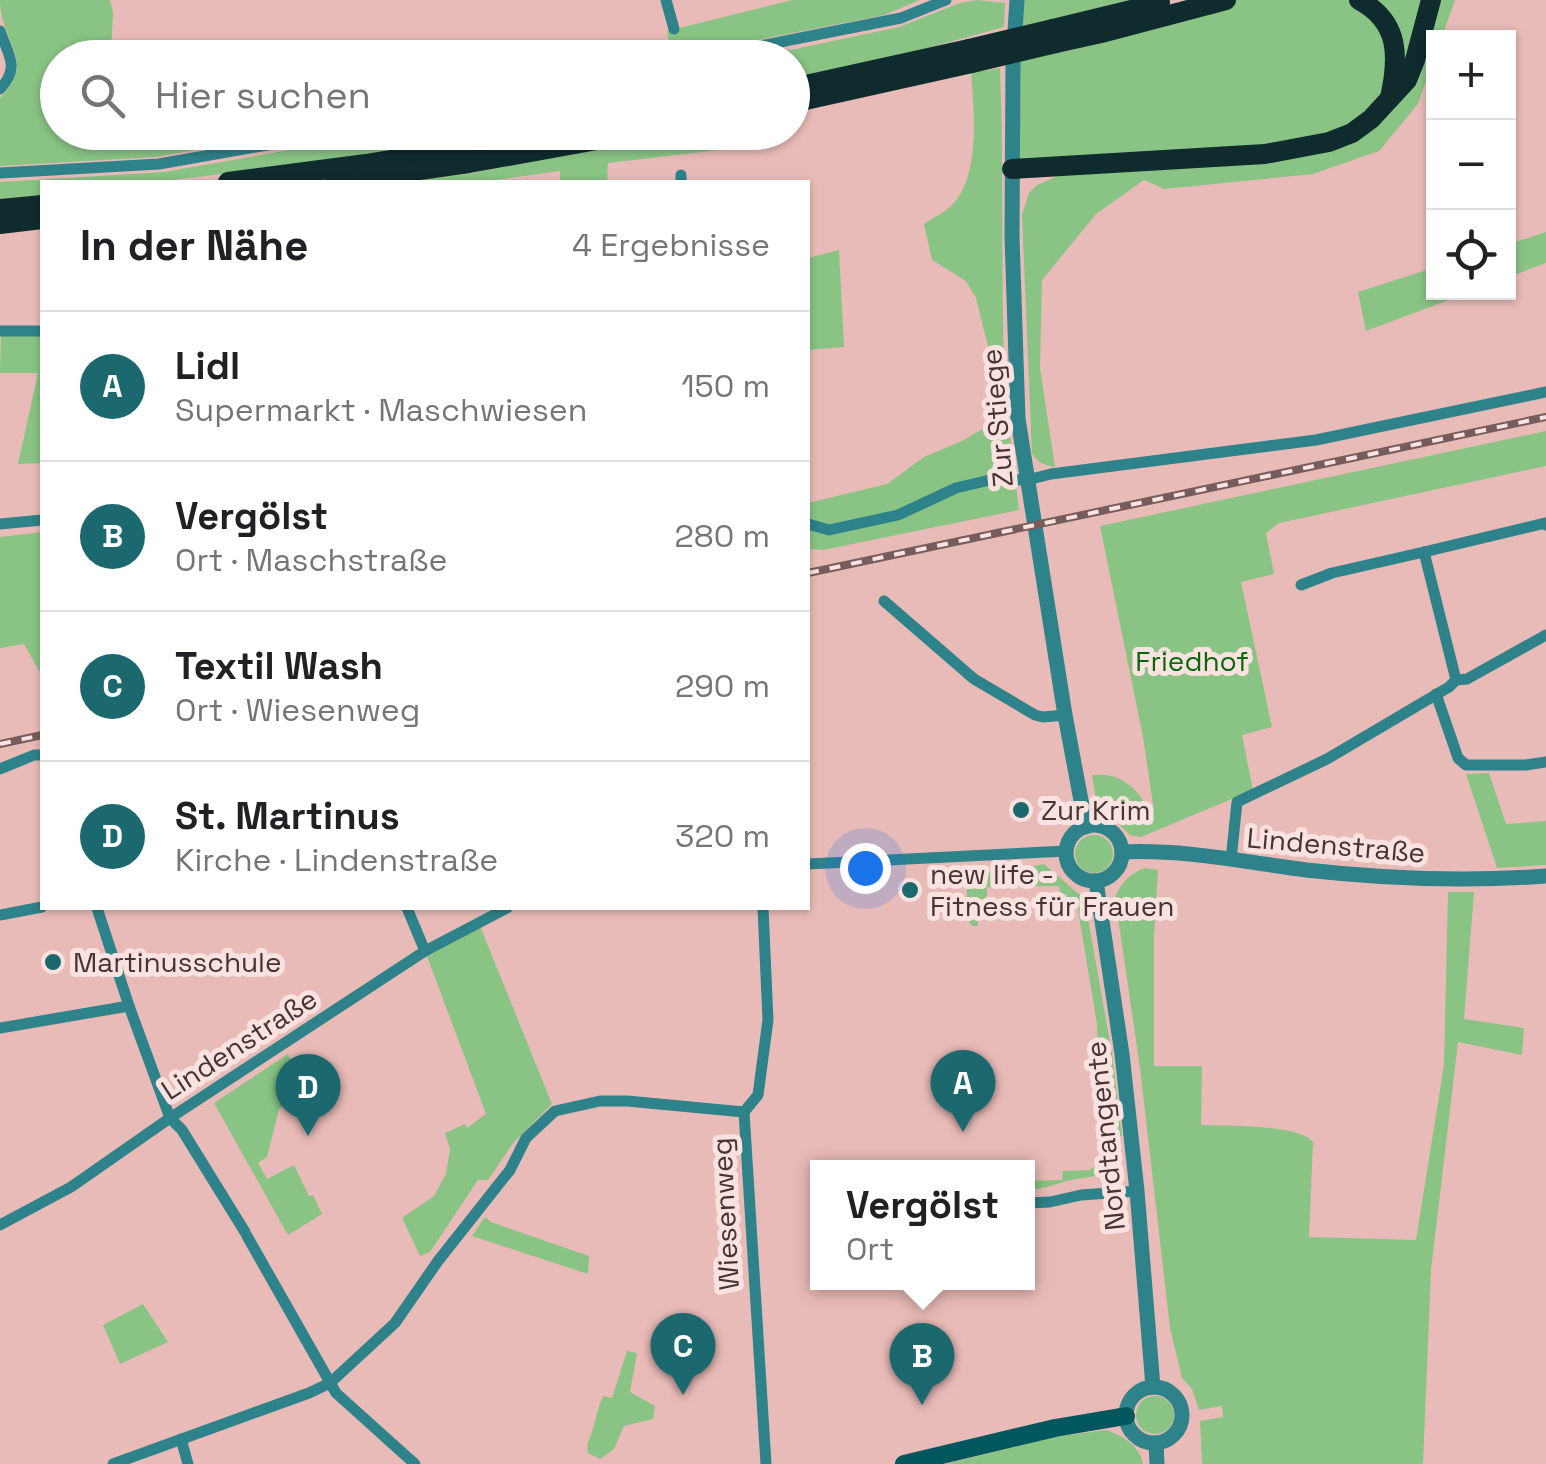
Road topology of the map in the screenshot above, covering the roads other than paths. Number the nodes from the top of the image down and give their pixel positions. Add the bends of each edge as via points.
1 (666, 0) edge
2 (946, 0) edge
3 (1017, 0) edge
4 (1172, 0) edge
5 (1226, 0) edge
6 (1359, 0) edge
7 (1431, 0) edge
8 (674, 28) dead end
9 (0, 32) edge
10 (1054, 36) junction
11 (790, 40) edge
12 (970, 56) junction
13 (810, 85) edge
14 (0, 90) edge
15 (810, 98) edge
16 (1390, 100) junction
17 (239, 150) edge
18 (450, 150) edge
19 (541, 150) edge
20 (1012, 169) junction
21 (0, 173) edge
22 (242, 180) edge
23 (348, 180) edge
24 (40, 205) edge
25 (0, 210) edge
26 (40, 220) edge
27 (0, 224) edge
28 (0, 331) edge
29 (40, 331) edge
30 (1546, 392) edge
31 (1027, 480) junction
32 (40, 520) edge
33 (0, 524) edge
34 (810, 525) edge
35 (1546, 525) edge
36 (1424, 552) junction
37 (1300, 586) dead end
38 (884, 601) dead end
39 (1546, 635) edge
40 (1456, 680) junction
41 (1436, 694) junction
42 (1065, 715) junction
43 (40, 755) edge
44 (1546, 762) edge
45 (0, 769) edge
46 (1086, 827) junction
47 (1066, 851) junction
48 (1122, 852) junction
49 (1231, 860) junction
50 (810, 864) edge
51 (1546, 876) edge
52 (1096, 881) junction
53 (40, 907) edge
54 (98, 910) edge
55 (408, 910) edge
56 (502, 910) edge
57 (763, 910) edge
58 (0, 914) edge
59 (425, 952) junction
60 (129, 1006) junction
61 (0, 1028) edge
62 (744, 1112) junction
63 (170, 1118) junction
64 (1137, 1192) junction
65 (1035, 1202) edge
66 (0, 1225) edge
67 (330, 1383) junction
68 (1153, 1386) junction
69 (1126, 1416) junction
70 (180, 1439) junction
71 (1156, 1442) junction
72 (113, 1464) edge
73 (188, 1464) edge
74 (415, 1464) edge
75 (766, 1464) edge
76 (904, 1464) edge
77 (1156, 1464) edge

1 - 8 street
2 - 11 street via 901,18
3 - 20 street, Zur Stiege
4 - 10 highway
5 - 10 highway
6 - 16 highway via 1393,37
7 - 16 highway via 1407,80
9 - 14 street via 12,66
10 - 12 highway, bridge
12 - 13 highway
12 - 15 highway
16 - 20 highway via 1352,133 1302,148
17 - 21 street via 159,164
18 - 22 highway
19 - 23 highway
20 - 31 street, Zur Stiege via 1015,365
24 - 25 highway
26 - 27 highway
28 - 29 street
30 - 31 street via 1316,440
31 - 34 street via 956,488 898,516 829,530
31 - 42 street, Zur Stiege
32 - 33 street
35 - 36 street
36 - 37 street
36 - 40 street
38 - 42 street via 974,679 1036,715
39 - 40 street
40 - 41 street
41 - 44 street via 1466,765
41 - 49 street via 1327,759 1237,802
42 - 46 street, Zur Stiege
43 - 45 street
46 - 47 street
46 - 48 street via 1111,831
47 - 50 street
47 - 52 street via 1074,873
48 - 49 street, Lindenstraße
48 - 52 street via 1117,869
49 - 51 street, Lindenstraße via 1416,880
52 - 64 street, Nordtangente
53 - 58 street
54 - 60 street
55 - 59 street
56 - 59 street, Lindenstraße
57 - 62 street, Wiesenweg via 768,1020 758,1095
59 - 63 street, Lindenstraße
60 - 61 street
60 - 63 street
62 - 67 street via 613,1101 555,1111 526,1138 510,1170 395,1324
62 - 75 street, Wiesenweg
63 - 66 street, Lindenstraße via 71,1187
63 - 67 street via 246,1234
64 - 65 street
64 - 68 street, Nordtangente
67 - 70 street
67 - 74 street
68 - 69 street via 1137,1392
68 - 71 street via 1174,1394 1182,1415 1172,1437
69 - 71 street via 1132,1432
69 - 76 main road
70 - 72 street
70 - 73 street
71 - 77 street

